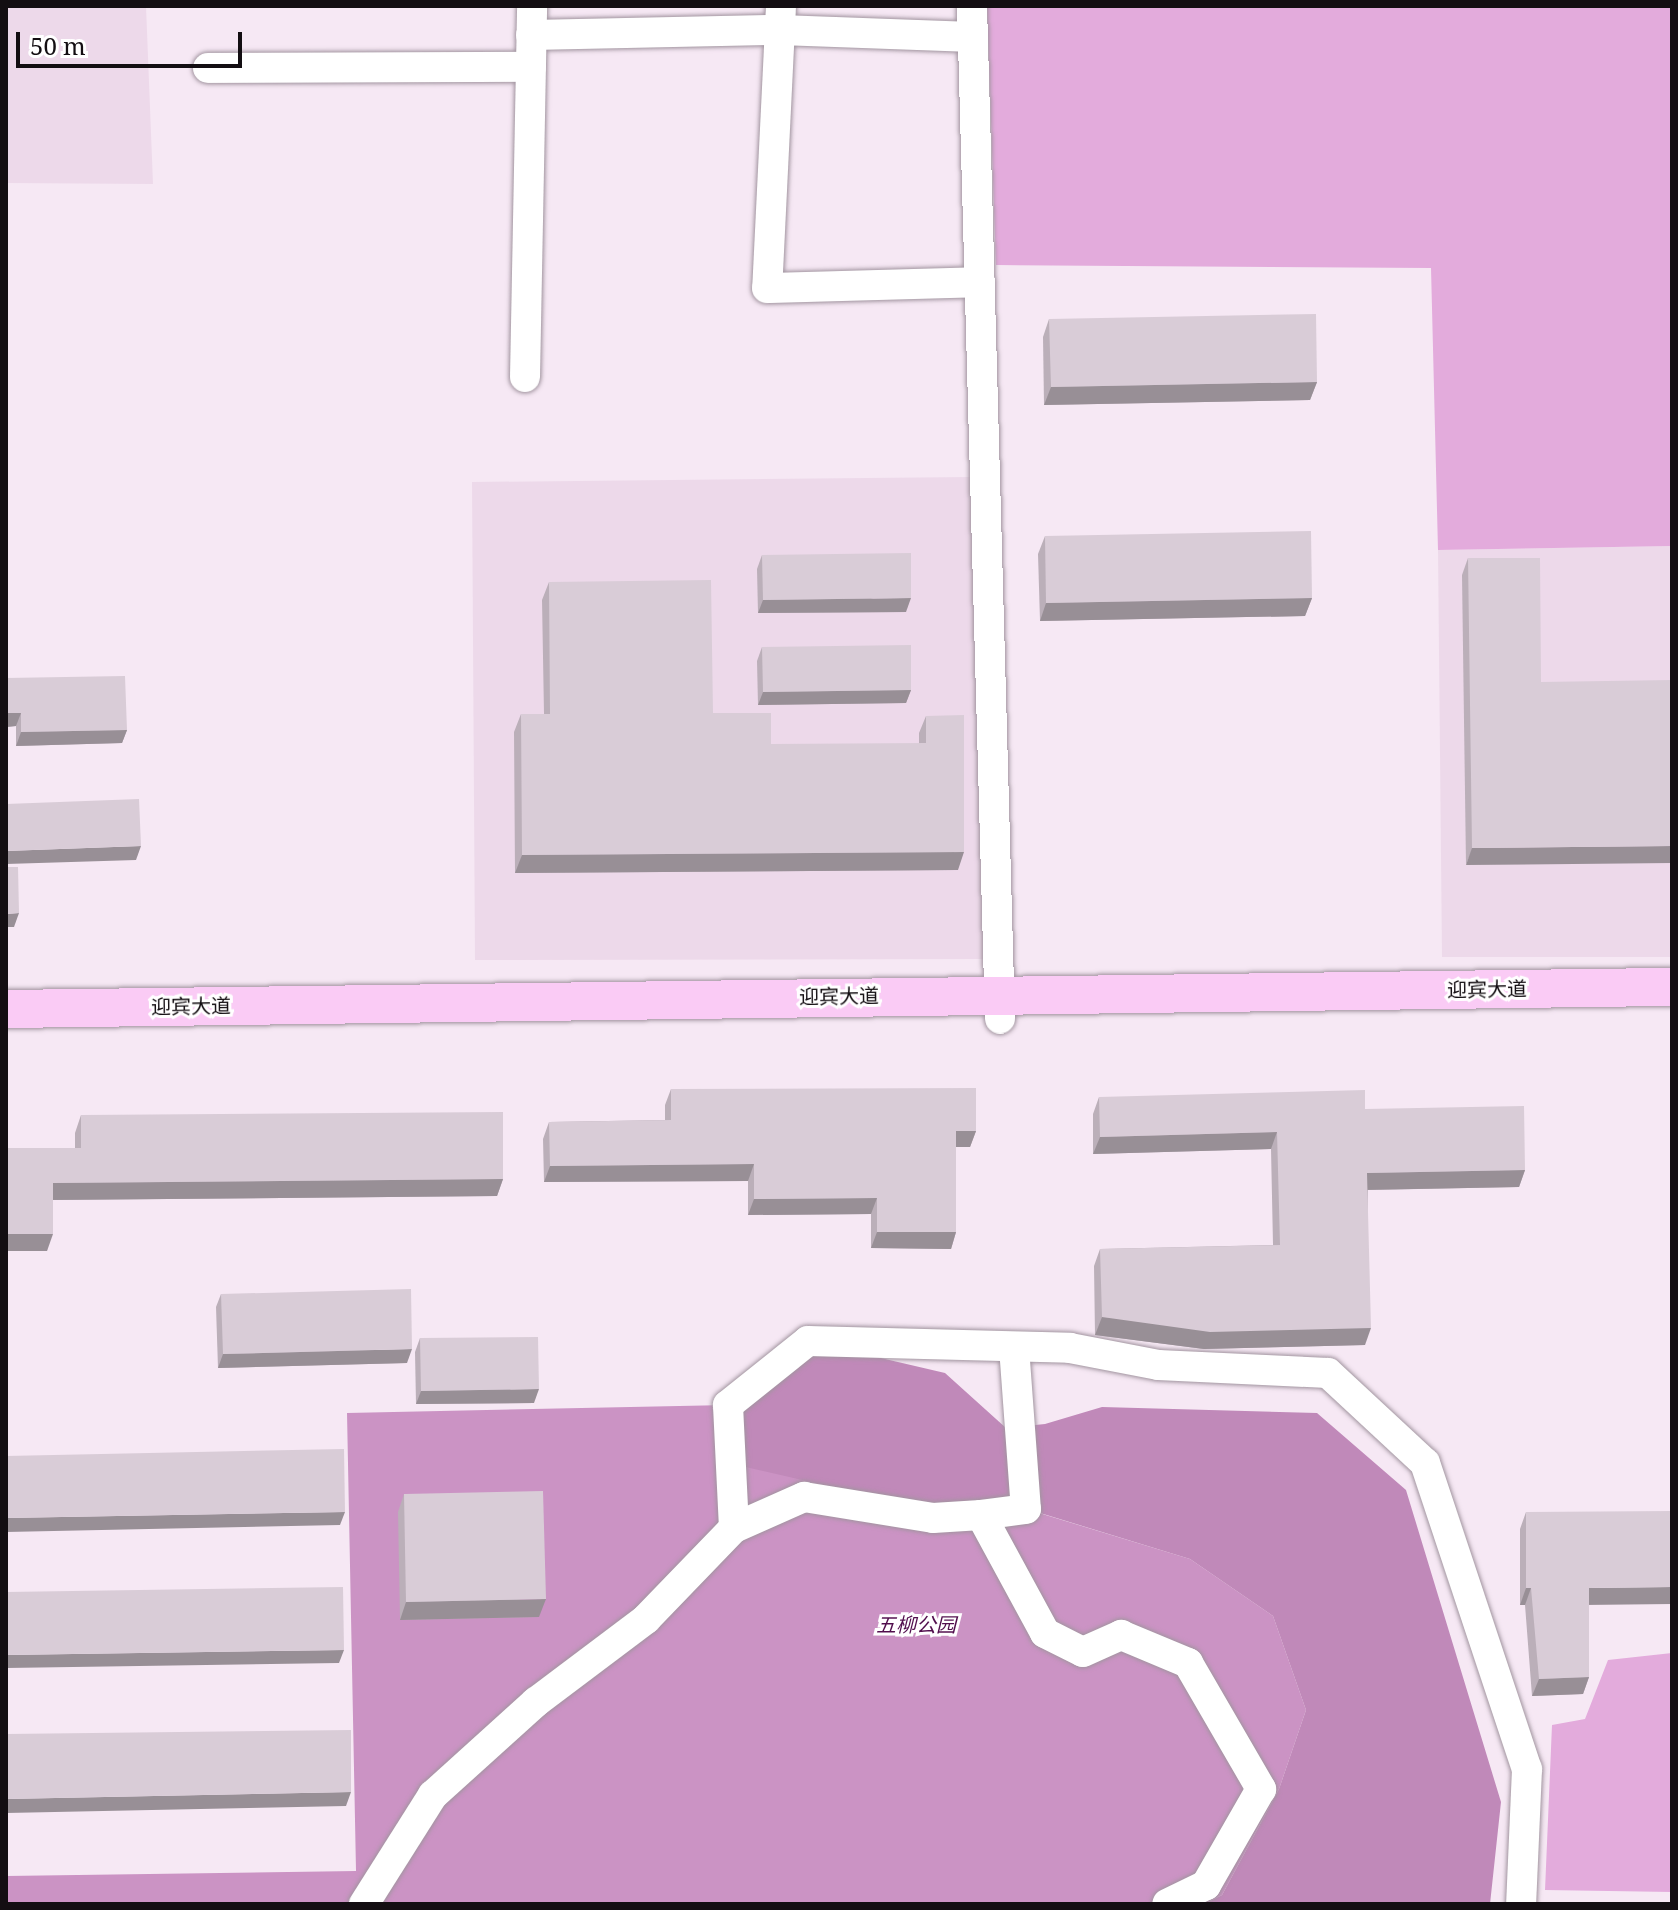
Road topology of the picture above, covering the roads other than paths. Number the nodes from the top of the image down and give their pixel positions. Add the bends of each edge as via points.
1 (972, 6) edge
2 (780, 18) edge
3 (532, 20) edge
4 (973, 37) junction
5 (531, 67) junction
6 (208, 68) dead end
7 (980, 282) junction
8 (525, 377) dead end
9 (1672, 987) edge
10 (1000, 1006) junction
11 (6, 1009) edge
12 (1672, 1012) edge
13 (6, 1032) edge
14 (1014, 1347) junction
15 (981, 1515) junction
16 (734, 1528) junction
17 (364, 1904) edge
18 (1167, 1904) edge
19 (1521, 1904) edge

1 - 4 street
2 - 3 street
2 - 4 street
2 - 7 street via 767,288
3 - 5 street
4 - 7 street
5 - 6 street
5 - 8 street
7 - 10 street
9 - 10 main road, 迎宾大道
10 - 11 main road, 迎宾大道
10 - 12 main road, 迎宾大道
10 - 13 main road, 迎宾大道
14 - 15 street via 1026,1509
14 - 16 street via 808,1341 728,1405
14 - 19 street via 1070,1348 1158,1365 1328,1373 1425,1463 1527,1769
15 - 16 street via 933,1518 804,1497
15 - 18 street via 1045,1633 1083,1652 1121,1635 1188,1663 1261,1789 1206,1885
16 - 17 street via 646,1619 536,1702 433,1795

